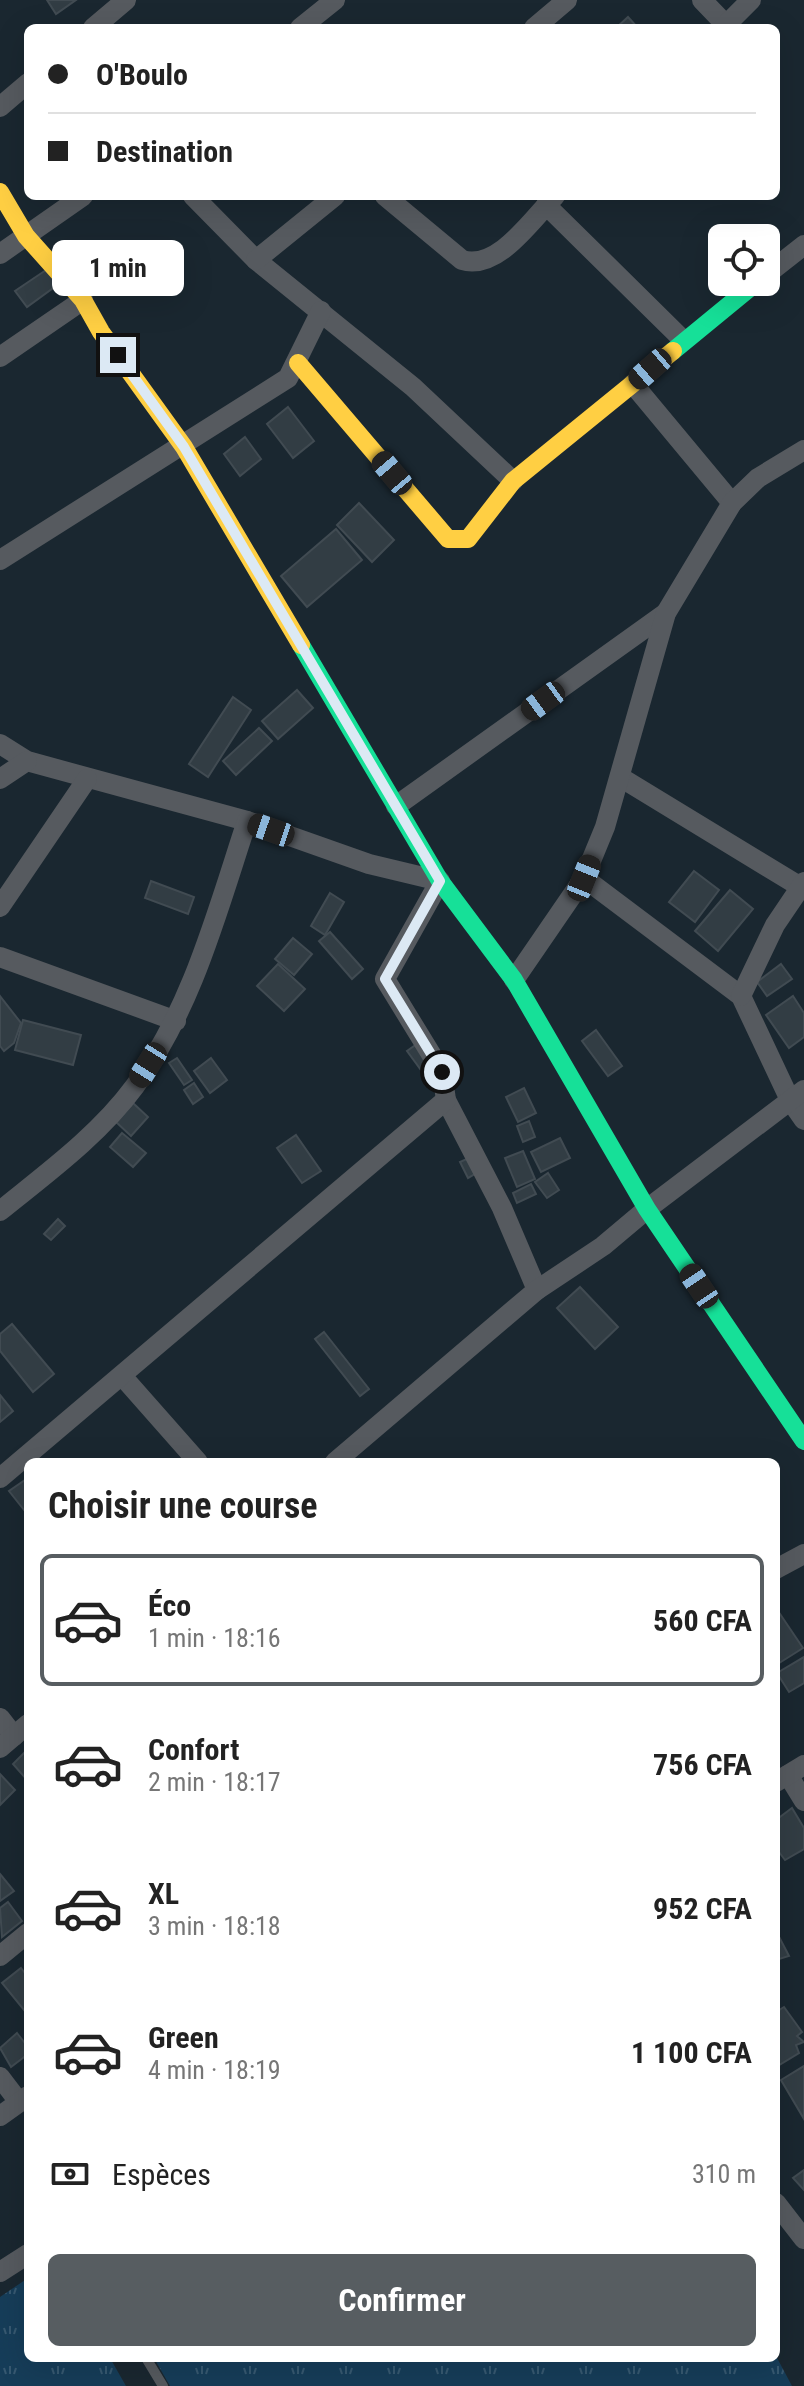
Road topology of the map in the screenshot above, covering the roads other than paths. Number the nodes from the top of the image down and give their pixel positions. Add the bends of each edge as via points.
1 (126, 0) edge
2 (335, 0) edge
3 (567, 0) edge
4 (702, 0) edge
5 (751, 0) edge
6 (98, 24) edge
7 (305, 24) edge
8 (539, 24) edge
9 (722, 24) edge
10 (727, 24) edge
11 (24, 86) edge
12 (0, 107) edge
13 (0, 192) edge
14 (77, 200) edge
15 (197, 200) edge
16 (330, 200) edge
17 (390, 200) edge
18 (551, 201) edge
19 (26, 236) junction
20 (804, 245) edge
21 (0, 254) edge
22 (256, 260) junction
23 (780, 264) edge
24 (739, 296) edge
25 (83, 300) junction
26 (321, 311) junction
27 (683, 340) junction
28 (0, 357) edge
29 (298, 363) junction
30 (633, 384) junction
31 (184, 447) junction
32 (804, 450) edge
33 (513, 481) junction
34 (732, 503) junction
35 (0, 560) edge
36 (666, 613) junction
37 (0, 744) edge
38 (27, 761) junction
39 (620, 777) junction
40 (0, 779) edge
41 (87, 779) junction
42 (396, 806) junction
43 (247, 821) junction
44 (584, 878) junction
45 (440, 881) junction
46 (802, 884) edge
47 (0, 907) edge
48 (0, 957) edge
49 (514, 980) junction
50 (741, 996) junction
51 (176, 1021) junction
52 (797, 1095) edge
53 (446, 1100) junction
54 (804, 1120) edge
55 (647, 1209) junction
56 (0, 1211) edge
57 (537, 1290) junction
58 (123, 1377) junction
59 (804, 1441) edge
60 (24, 1458) edge
61 (24, 1458) edge
62 (194, 1458) edge
63 (340, 1458) edge
64 (0, 1478) edge
65 (804, 1554) edge
66 (780, 1567) edge
67 (0, 1718) edge
68 (14, 1736) edge
69 (789, 1774) edge
70 (804, 1801) edge
71 (24, 1936) edge
72 (0, 1956) edge
73 (0, 2077) edge
74 (23, 2099) edge
75 (0, 2116) edge
76 (780, 2208) edge
77 (804, 2239) edge
78 (24, 2257) edge
79 (0, 2272) edge
80 (148, 2362) edge
81 (163, 2386) edge

1 - 6 street
2 - 7 street
3 - 8 street
4 - 9 street
5 - 10 street
11 - 12 street
13 - 19 street
14 - 19 street
15 - 22 street
16 - 22 street
17 - 18 street via 462,260 475,264 494,257
18 - 27 street
19 - 21 street
19 - 25 street
20 - 23 street
22 - 26 street
24 - 27 street
25 - 28 street
25 - 31 street
26 - 29 street
26 - 33 street via 413,387
27 - 30 street
29 - 31 street via 288,378
29 - 33 street via 448,539 468,539
30 - 33 street
30 - 34 street
31 - 35 street
31 - 42 street
32 - 34 street via 758,478
34 - 36 street
36 - 39 street
36 - 42 street
37 - 38 street
38 - 40 street
38 - 41 street
39 - 44 street
39 - 46 street
41 - 43 street
41 - 47 street
42 - 45 street
43 - 45 street via 369,864
43 - 51 street
44 - 49 street
44 - 50 street
45 - 49 street
45 - 53 street via 385,979 442,1072
46 - 50 street via 775,925
48 - 51 street
49 - 55 street
50 - 52 street
51 - 56 street via 134,1087 79,1146
52 - 54 street
52 - 55 street
53 - 57 street
53 - 58 street
55 - 57 street
55 - 59 street
57 - 63 street
58 - 60 street
58 - 62 street
61 - 64 street
65 - 66 street
67 - 68 street
69 - 70 street
71 - 72 street
73 - 74 street
74 - 75 street
76 - 77 street
78 - 79 street
80 - 81 lane

